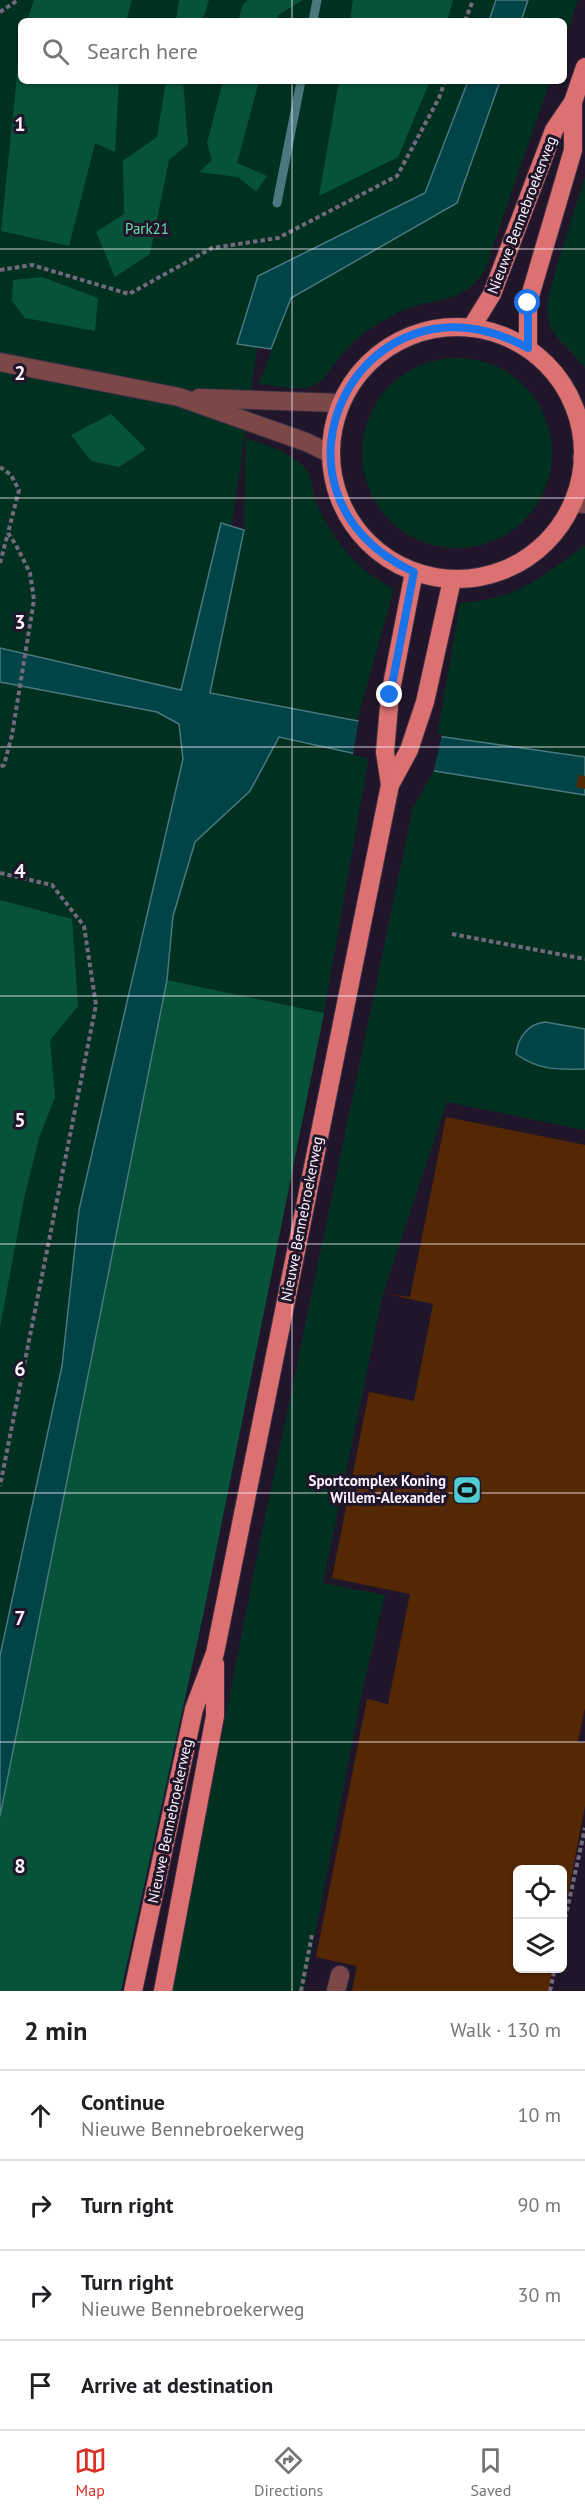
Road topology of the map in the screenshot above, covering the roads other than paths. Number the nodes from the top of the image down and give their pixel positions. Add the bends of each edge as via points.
1 (585, 67) edge
2 (573, 102) junction
3 (471, 328) junction
4 (528, 348) junction
5 (0, 362) edge
6 (179, 397) junction
7 (340, 403) junction
8 (331, 454) junction
9 (584, 458) edge
10 (579, 503) edge
11 (414, 572) junction
12 (452, 580) junction
13 (390, 785) junction
14 (215, 1653) junction
15 (133, 1991) edge
16 (163, 1991) edge

1 - 2 main road, Nieuwe Bennebroekerweg
2 - 3 main road, Nieuwe Bennebroekerweg via 554,130 492,294
2 - 4 main road, Nieuwe Bennebroekerweg via 573,150 528,303
3 - 4 main road via 507,336
3 - 7 main road via 449,326 415,333 383,349 358,373
4 - 9 main road via 554,371 572,400
5 - 6 street
6 - 7 street
6 - 8 street
7 - 8 main road via 331,436
8 - 11 main road via 337,493 359,533 393,562
9 - 10 main road
10 - 12 main road via 531,556 507,570 480,578
11 - 12 main road
11 - 13 main road, Nieuwe Bennebroekerweg via 390,695 385,752
12 - 13 main road, Nieuwe Bennebroekerweg via 425,702 409,750
13 - 14 main road, Nieuwe Bennebroekerweg
14 - 15 main road, Nieuwe Bennebroekerweg via 194,1710
14 - 16 main road, Nieuwe Bennebroekerweg via 215,1716

